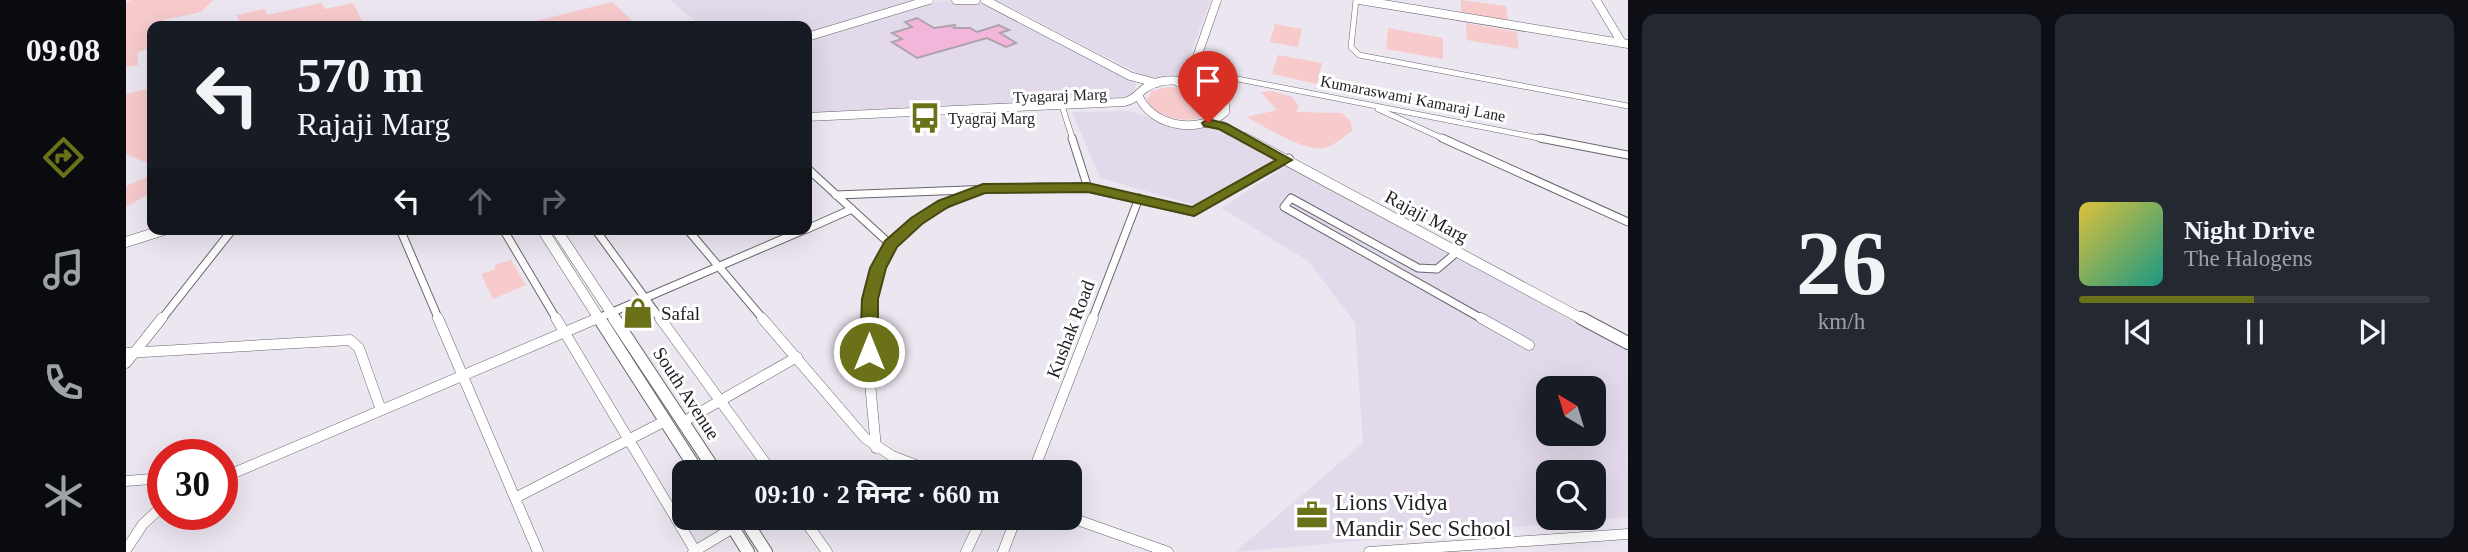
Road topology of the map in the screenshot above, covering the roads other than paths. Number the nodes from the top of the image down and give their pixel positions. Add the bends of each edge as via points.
1 (929, 0) edge
2 (956, 0) edge
3 (976, 0) edge
4 (985, 0) edge
5 (1217, 0) edge
6 (1358, 0) edge
7 (1596, 0) edge
8 (1602, 0) edge
9 (812, 35) edge
10 (1626, 44) edge
11 (1191, 73) junction
12 (1130, 76) junction
13 (1178, 82) junction
14 (1159, 83) junction
15 (1202, 87) junction
16 (1141, 94) junction
17 (1363, 102) junction
18 (1122, 105) junction
19 (1628, 106) edge
20 (1063, 108) junction
21 (1147, 111) junction
22 (1222, 117) junction
23 (812, 118) edge
24 (812, 118) edge
25 (1208, 123) junction
26 (1628, 155) edge
27 (1288, 159) junction
28 (812, 173) edge
29 (1088, 188) junction
30 (983, 189) junction
31 (836, 195) junction
32 (1139, 198) junction
33 (852, 209) junction
34 (1628, 222) edge
35 (812, 226) edge
36 (148, 235) edge
37 (228, 235) edge
38 (403, 235) edge
39 (507, 235) edge
40 (546, 235) edge
41 (560, 235) edge
42 (599, 235) edge
43 (692, 235) edge
44 (792, 235) edge
45 (126, 242) edge
46 (891, 245) junction
47 (1457, 252) junction
48 (718, 267) junction
49 (644, 299) junction
50 (612, 312) junction
51 (599, 318) junction
52 (565, 332) junction
53 (1628, 335) edge
54 (1628, 343) edge
55 (1529, 345) dead end
56 (130, 353) edge
57 (797, 357) junction
58 (126, 363) edge
59 (463, 376) junction
60 (721, 400) junction
61 (381, 410) junction
62 (665, 421) junction
63 (683, 422) junction
64 (629, 440) junction
65 (876, 448) junction
66 (690, 460) edge
67 (708, 460) edge
68 (764, 460) edge
69 (896, 460) edge
70 (1038, 460) edge
71 (238, 471) edge
72 (147, 479) edge
73 (126, 481) edge
74 (515, 498) junction
75 (147, 520) edge
76 (1082, 522) edge
77 (723, 530) edge
78 (739, 530) edge
79 (744, 530) edge
80 (811, 530) edge
81 (976, 530) edge
82 (1011, 530) edge
83 (1628, 534) edge
84 (126, 550) edge
85 (538, 552) edge
86 (695, 552) edge
87 (748, 552) edge
88 (766, 552) edge
89 (827, 552) edge
90 (966, 552) edge
91 (1003, 552) edge
92 (1168, 552) edge
93 (1369, 552) edge

1 - 9 main road
2 - 3 main road
4 - 12 main road
5 - 11 main road
6 - 10 main road
6 - 19 street via 1351,47 1359,55
7 - 10 main road
8 - 10 main road
11 - 13 main road
11 - 15 main road
11 - 17 street, Kumaraswami Kamaraj Lane
12 - 14 main road
12 - 16 main road via 1140,84
13 - 14 main road
13 - 15 main road
14 - 16 main road, Tyagaraj Marg
15 - 22 main road via 1222,101
16 - 18 main road, Tyagaraj Marg
16 - 21 main road
17 - 26 street, Kumaraswami Kamaraj Lane
17 - 34 street
18 - 20 main road, Tyagaraj Marg
18 - 21 main road, Tyagaraj Marg
18 - 23 main road, Tyagaraj Marg
20 - 24 main road, Tyagaraj Marg
20 - 29 street
21 - 25 main road, Tyagaraj Marg via 1173,122
22 - 25 main road
22 - 27 main road, Rajaji Marg via 1228,125
25 - 27 main road, Rajaji Marg
27 - 32 street via 1194,212
27 - 47 main road, Rajaji Marg
27 - 53 main road, Rajaji Marg
28 - 31 street
29 - 30 street
29 - 32 street
30 - 31 street
30 - 46 street via 943,204
31 - 33 street
32 - 70 street, Kushak Road
33 - 35 street
33 - 46 street
36 - 45 main road
37 - 56 street
38 - 59 street
39 - 52 street
40 - 51 main road, South Avenue
41 - 50 main road, South Avenue
42 - 49 street
43 - 48 street
44 - 48 street
46 - 65 street via 878,268 870,299
47 - 54 main road, Rajaji Marg
47 - 55 street via 1437,269 1418,268 1291,198 1284,207
48 - 49 street
48 - 57 street
49 - 50 street
49 - 60 street
50 - 51 street
50 - 63 main road, South Avenue
51 - 52 street
51 - 62 main road, South Avenue
52 - 59 street
52 - 64 street
56 - 58 street
56 - 61 street via 350,340 359,348
57 - 60 street
57 - 65 street
59 - 61 street
59 - 74 street
60 - 63 street
60 - 68 street
61 - 71 street
62 - 64 street
62 - 66 main road, South Avenue
63 - 67 main road, South Avenue
64 - 74 street
64 - 86 street
65 - 69 street
72 - 73 street
74 - 85 street
75 - 84 street
76 - 92 street
77 - 86 street
78 - 87 main road
79 - 88 main road
80 - 89 street
81 - 90 street
82 - 91 street
83 - 93 street

